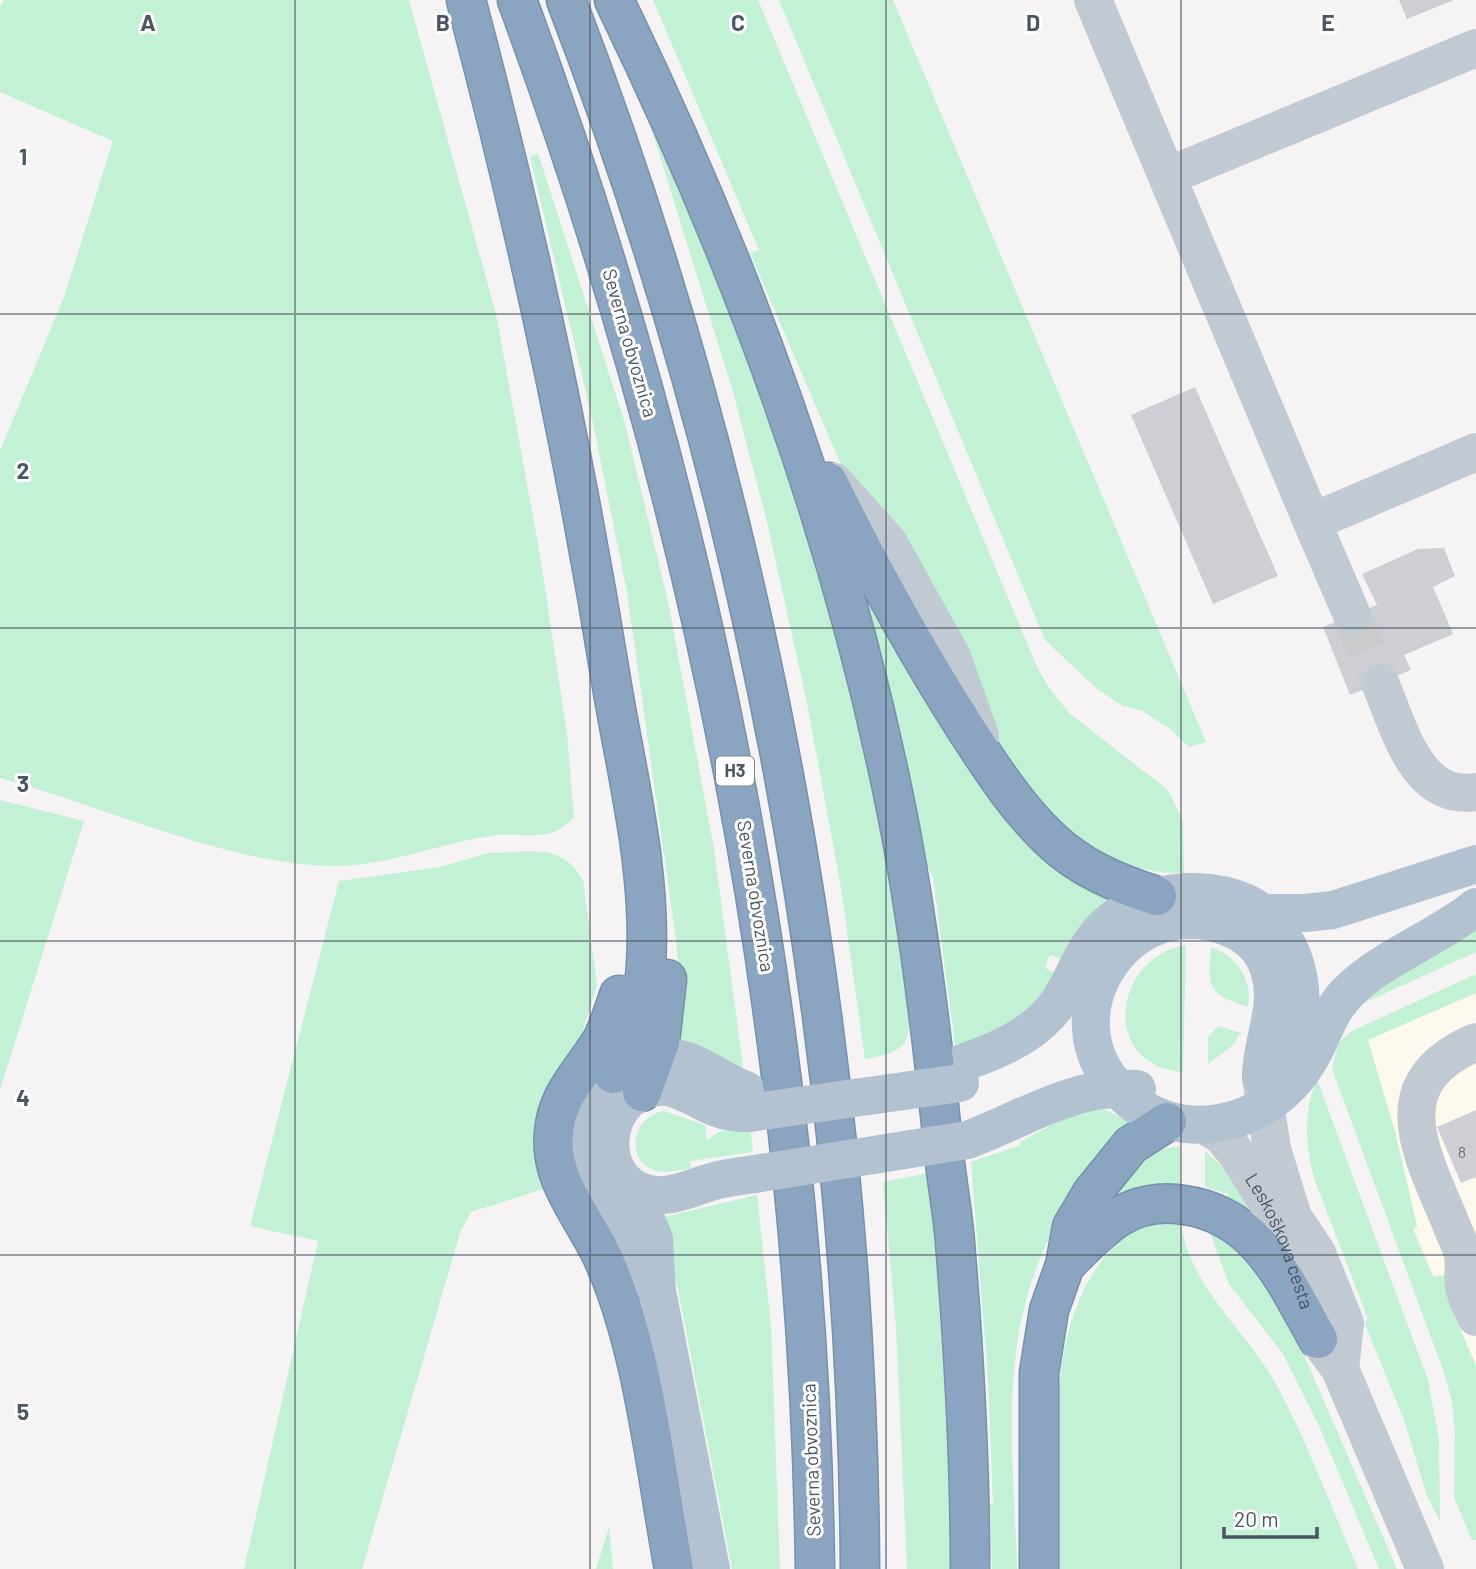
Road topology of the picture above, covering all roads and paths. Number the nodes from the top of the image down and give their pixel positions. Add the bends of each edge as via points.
1 (466, 0) edge
2 (517, 0) edge
3 (566, 0) edge
4 (614, 0) edge
5 (1093, 0) edge
6 (1476, 48) edge
7 (1168, 176) junction
8 (774, 378) junction
9 (1476, 452) edge
10 (1312, 522) junction
11 (1352, 615) tunnel mouth
12 (1380, 683) tunnel mouth
13 (1476, 792) edge
14 (639, 852) junction
15 (1467, 868) edge
16 (1189, 904) junction
17 (1476, 906) edge
18 (1266, 932) junction
19 (1091, 1015) junction
20 (1476, 1042) edge
21 (1287, 1048) junction
22 (637, 1074) junction
23 (958, 1074) junction
24 (1116, 1087) junction
25 (1188, 1114) junction
26 (633, 1188) junction
27 (1065, 1265) junction
28 (657, 1290) junction
29 (1476, 1317) edge
30 (1329, 1354) junction
31 (674, 1569) edge
32 (711, 1569) edge
33 (815, 1569) edge
34 (860, 1569) edge
35 (970, 1569) edge
36 (1039, 1569) edge
37 (1425, 1569) edge

1 - 14 highway via 558,386
2 - 33 highway, Severna obvoznica / H3 via 570,147 640,373 683,536 734,765 773,1002 796,1209
3 - 34 highway, H3 via 684,357 757,651 789,814 819,1004 838,1168 851,1328
4 - 8 highway via 728,253
5 - 7 street
6 - 7 street
7 - 10 street
8 - 16 highway via 928,669 1021,809 1051,840 1092,870 1128,887
8 - 35 highway via 827,541 875,716 920,941 955,1238
9 - 10 street
10 - 11 street
12 - 13 street via 1422,772 1449,791
14 - 22 highway via 666,942 667,999
14 - 31 highway via 620,992 602,1039 563,1097 556,1114 553,1148 559,1178 601,1254 622,1304
15 - 18 main road via 1388,912 1329,932
16 - 18 main road
16 - 19 main road, Leskoškova cesta via 1122,948 1102,974
16 - 23 main road via 1136,905 1103,928 1063,996 1043,1020
17 - 21 main road via 1439,913 1340,965
18 - 21 main road, Leskoškova cesta via 1294,960
19 - 23 main road via 1027,1059
19 - 24 main road, Leskoškova cesta via 1098,1056
20 - 29 street via 1449,1054 1431,1070 1416,1116 1427,1166 1463,1255 1464,1288
21 - 25 main road via 1248,1115
21 - 30 street, Leskoškova cesta via 1276,1163 1293,1217 1317,1253 1345,1322
22 - 23 main road via 672,1058 695,1063 747,1101 774,1092 855,1090
22 - 26 main road via 609,1133 615,1164
22 - 28 main road via 592,1097 583,1115 579,1152 592,1185 614,1212
24 - 25 main road, Leskoškova cesta via 1131,1102
24 - 26 main road, bridge via 1062,1098 967,1140 708,1182 672,1194
25 - 27 highway via 1131,1145 1092,1193 1072,1227
25 - 30 street, Leskoškova cesta via 1222,1136 1267,1202
26 - 28 main road via 654,1239
27 - 30 highway via 1118,1217 1152,1204 1194,1206 1243,1227 1259,1242
27 - 36 highway via 1049,1310 1039,1373
28 - 32 main road
30 - 37 street, Leskoškova cesta

